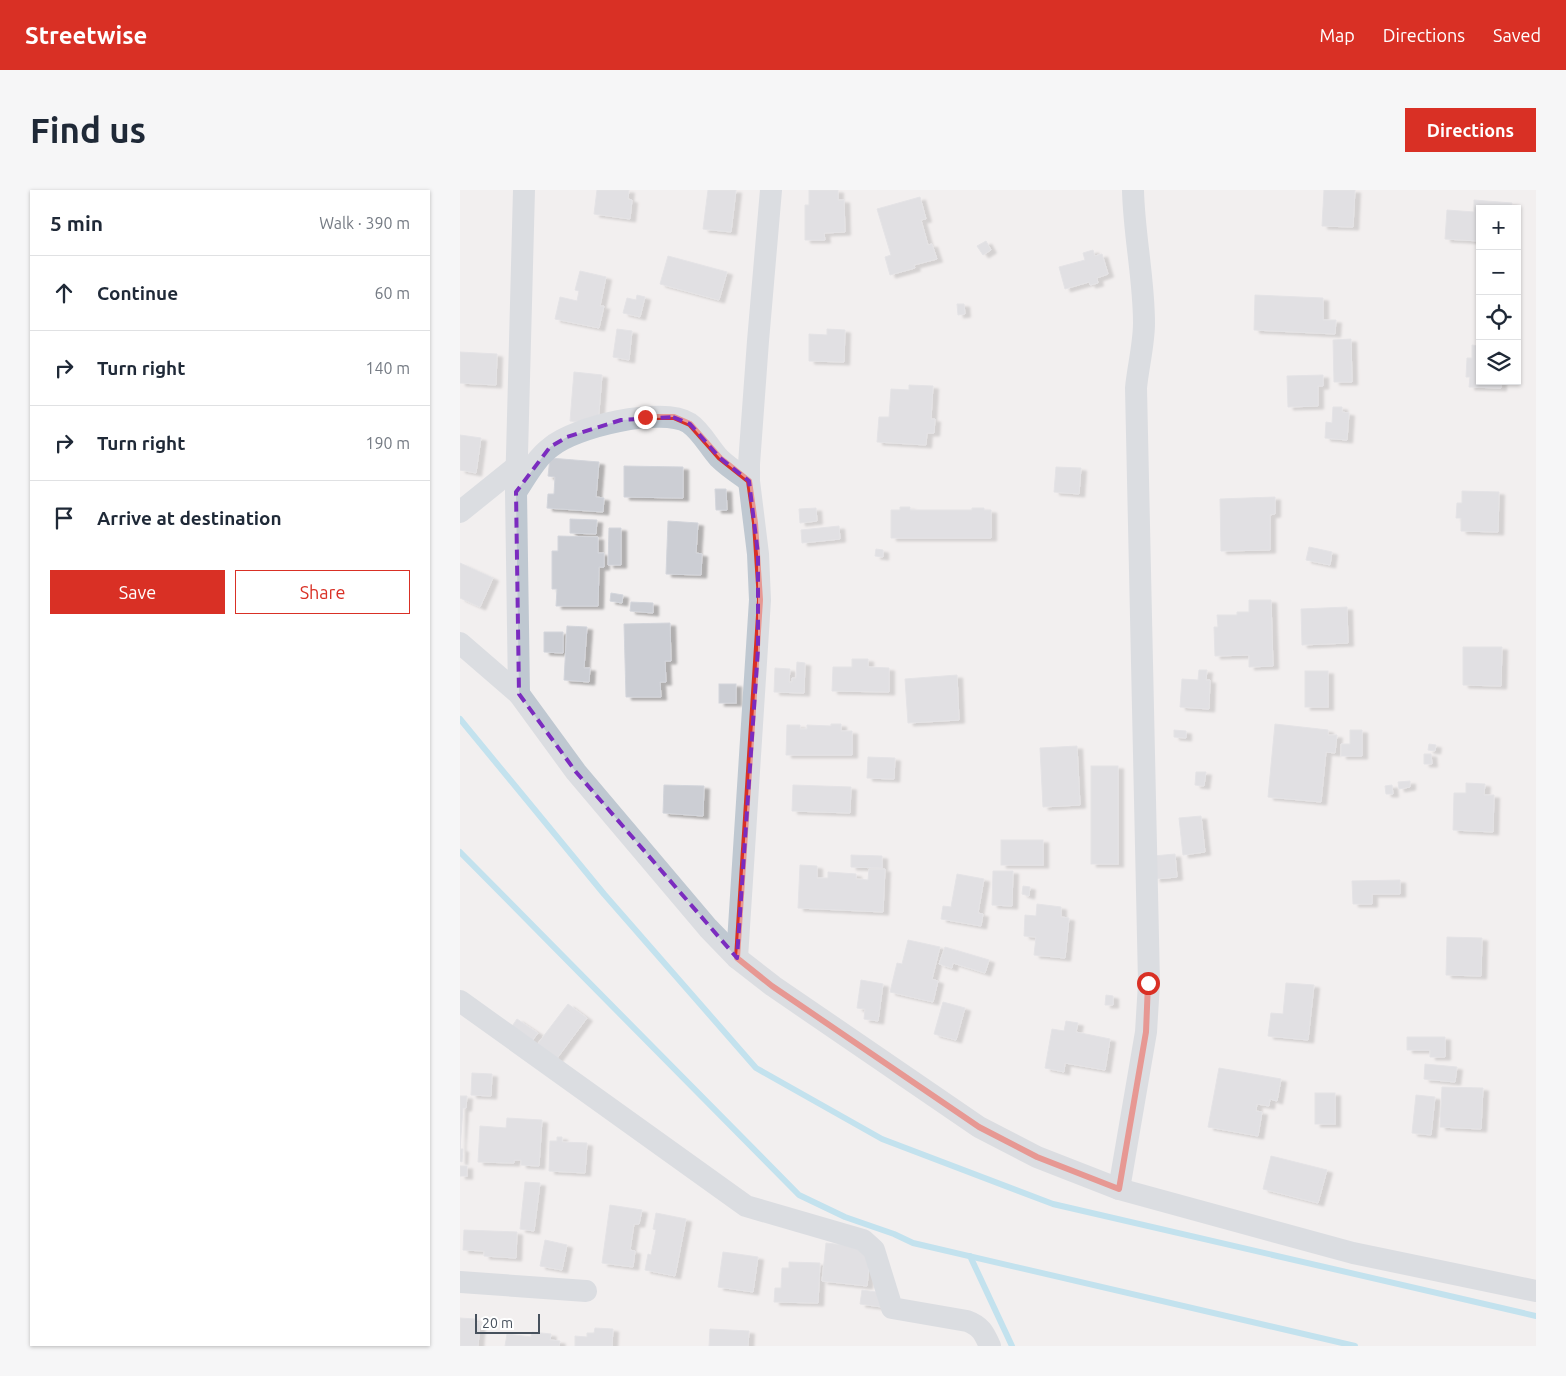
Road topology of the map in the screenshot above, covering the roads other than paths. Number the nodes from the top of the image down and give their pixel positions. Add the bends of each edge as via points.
1 (524, 190) edge
2 (771, 190) edge
3 (1133, 190) edge
4 (517, 466) junction
5 (749, 481) junction
6 (516, 492) junction
7 (460, 512) edge
8 (460, 643) edge
9 (519, 694) junction
10 (737, 958) junction
11 (460, 1002) edge
12 (1119, 1189) junction
13 (460, 1282) edge
14 (586, 1291) dead end
15 (1536, 1291) edge
16 (990, 1346) edge

1 - 4 street
2 - 5 street
3 - 12 street via 1144,325 1136,388 1148,983 1146,1032
4 - 6 street
4 - 7 street
5 - 6 street via 720,458 690,424 674,417 645,417 621,420 567,437 550,447
5 - 10 street via 760,600
6 - 9 street
8 - 9 street
9 - 10 street via 576,772
10 - 12 street via 772,986 979,1127 1037,1157
11 - 16 street via 746,1206 863,1240 874,1250 892,1308 972,1322 983,1330
12 - 15 street via 1353,1253
13 - 14 street

